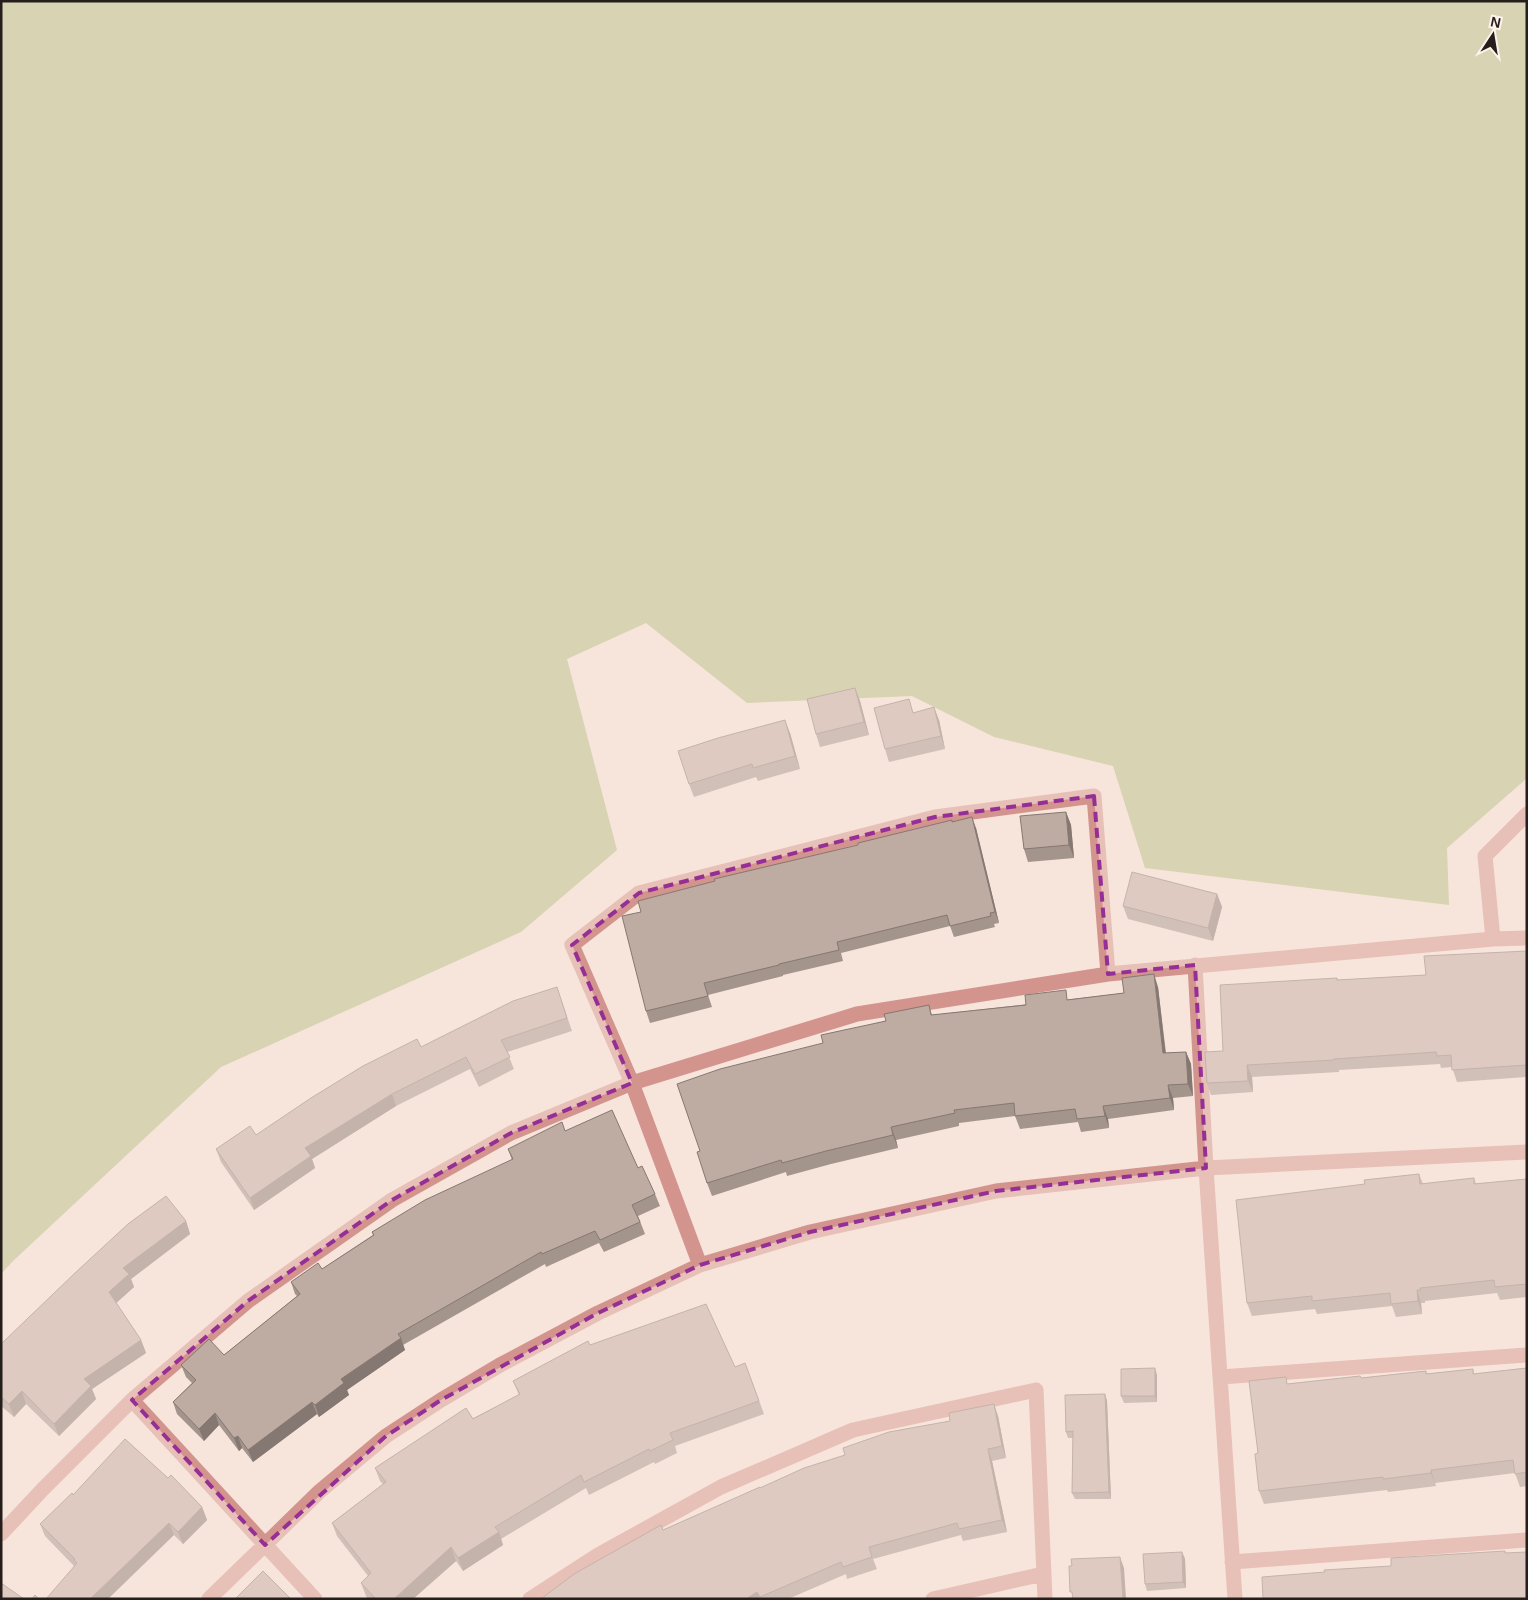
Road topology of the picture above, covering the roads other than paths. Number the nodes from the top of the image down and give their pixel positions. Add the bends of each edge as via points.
1 (1527, 814) edge
2 (1527, 938) edge
3 (1493, 939) junction
4 (1195, 965) junction
5 (1108, 974) junction
6 (632, 1083) junction
7 (1527, 1152) edge
8 (1206, 1168) junction
9 (700, 1265) junction
10 (1527, 1355) edge
11 (1221, 1376) junction
12 (132, 1400) junction
13 (1, 1534) edge
14 (1527, 1540) edge
15 (265, 1545) junction
16 (1232, 1562) junction
17 (1043, 1574) junction
18 (209, 1599) edge
19 (315, 1599) edge
20 (530, 1599) edge
21 (933, 1599) edge
22 (1045, 1599) edge
23 (1235, 1599) edge

1 - 3 street via 1485,856
2 - 3 street
3 - 4 street
4 - 5 street
4 - 8 street
5 - 6 street via 857,1014
5 - 6 street via 1094,796 935,817 638,893 572,946
6 - 9 street
6 - 12 street via 510,1133 392,1200 248,1301
7 - 8 street
8 - 9 street via 996,1191 810,1232
8 - 11 street
9 - 15 street via 598,1313 440,1400 386,1436 320,1492
10 - 11 street
11 - 16 street
12 - 13 street
12 - 15 street
14 - 16 street
15 - 18 street
15 - 19 street
16 - 23 street
17 - 20 street via 1036,1390 853,1430 721,1487 598,1555
17 - 21 street
17 - 22 street

